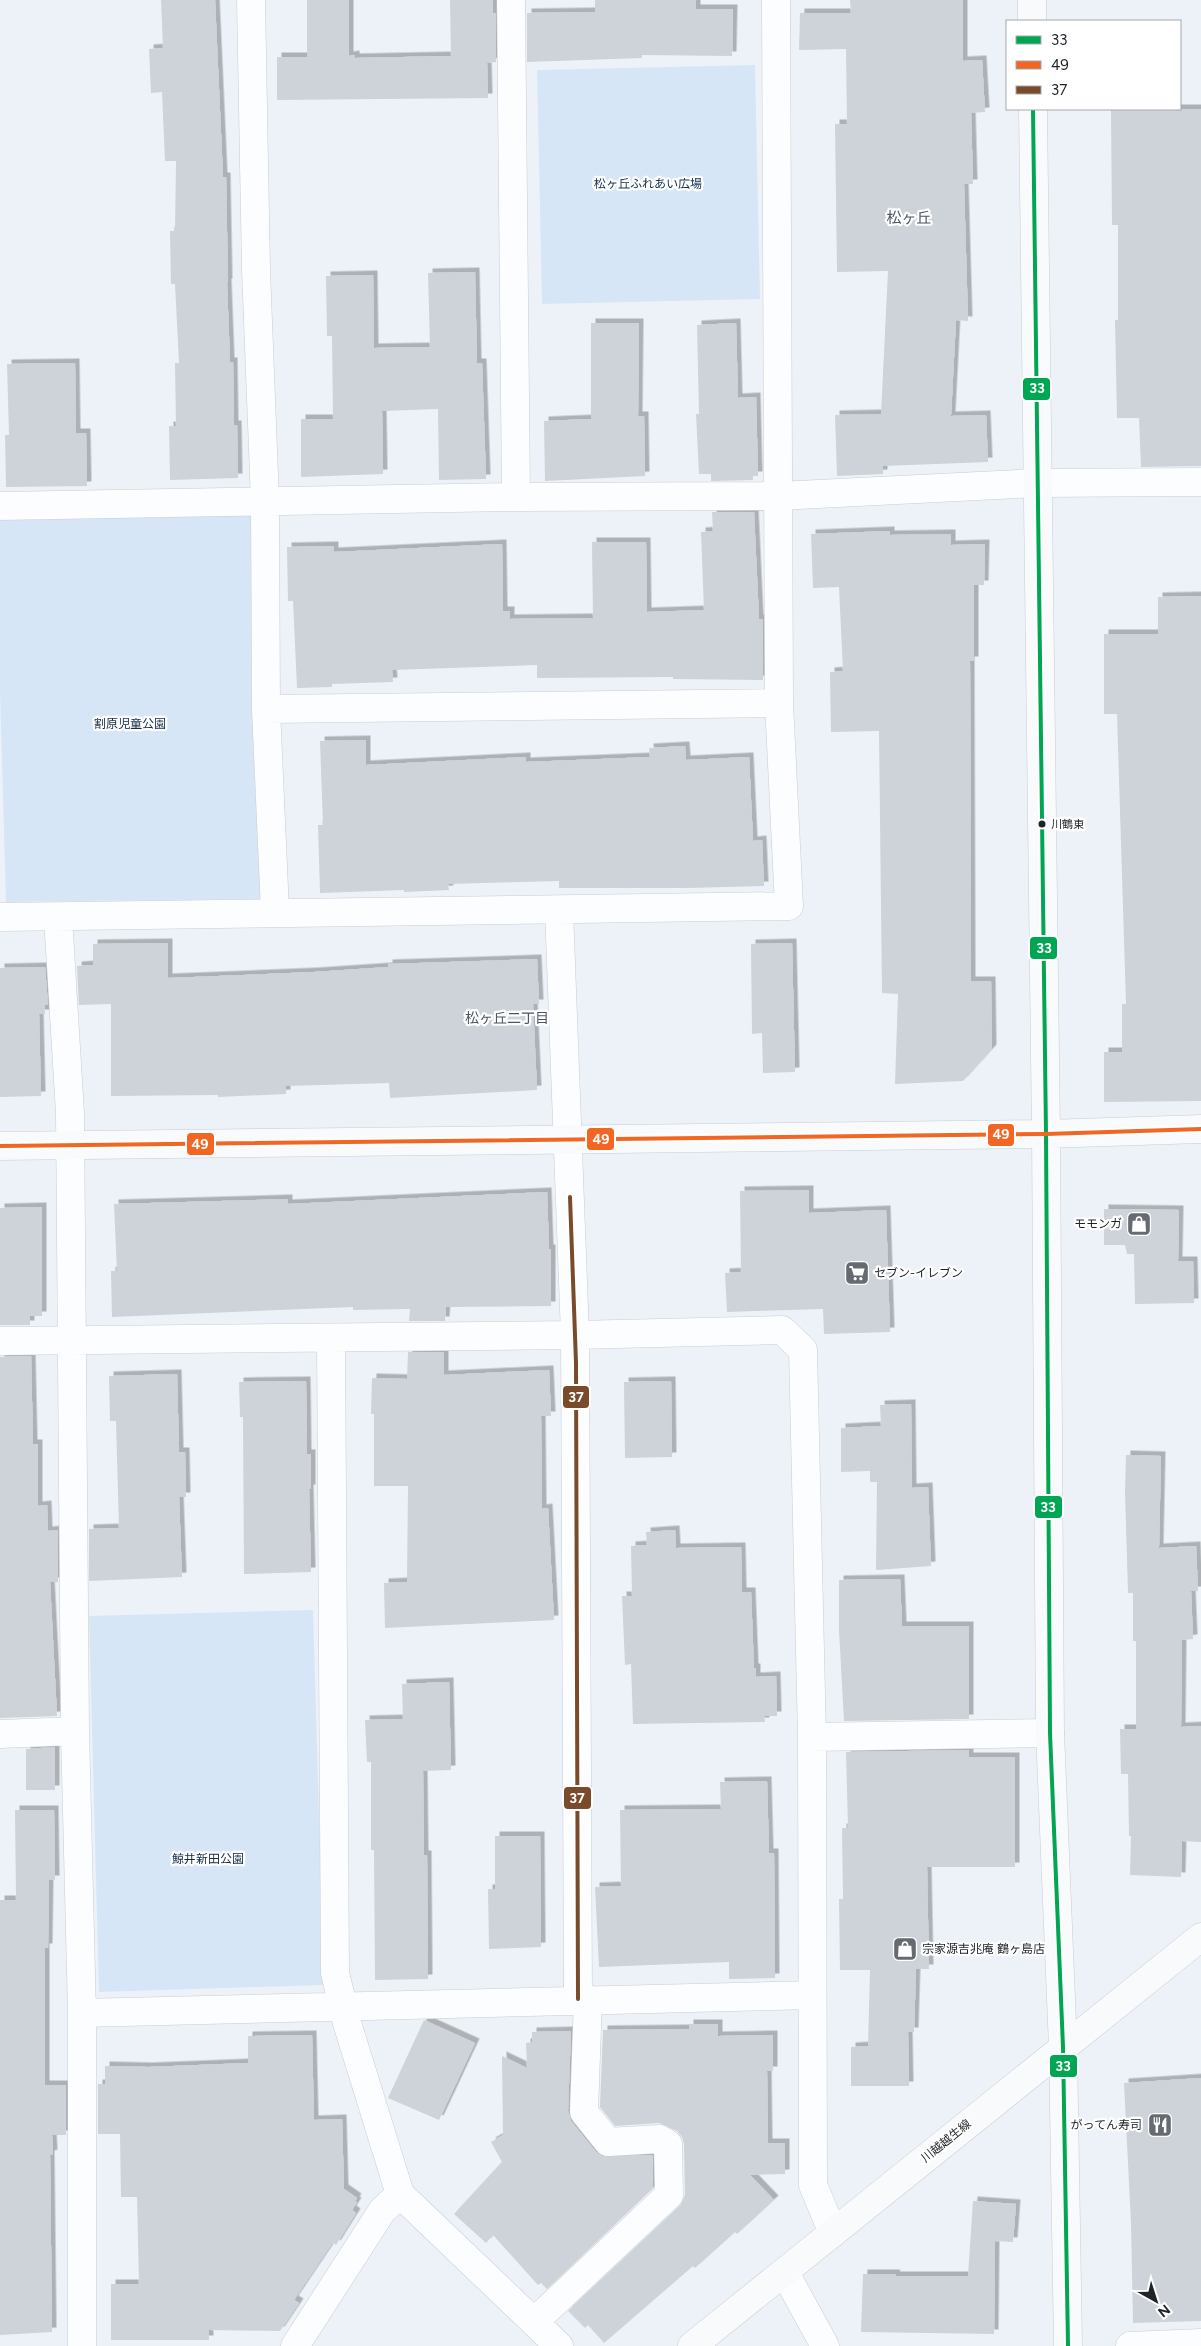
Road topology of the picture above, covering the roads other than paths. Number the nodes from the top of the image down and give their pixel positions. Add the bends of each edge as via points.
1 (251, 0) edge
2 (511, 0) edge
3 (776, 0) edge
4 (1032, 0) edge
5 (1032, 20) edge
6 (1033, 110) edge
7 (1201, 482) edge
8 (1037, 483) junction
9 (778, 496) junction
10 (516, 497) junction
11 (265, 501) junction
12 (0, 506) edge
13 (779, 703) junction
14 (266, 709) junction
15 (559, 910) junction
16 (275, 911) junction
17 (0, 917) edge
18 (58, 917) junction
19 (1201, 1129) edge
20 (1046, 1134) junction
21 (569, 1138) junction
22 (70, 1145) junction
23 (0, 1146) edge
24 (575, 1335) junction
25 (331, 1338) junction
26 (0, 1341) edge
27 (72, 1341) junction
28 (75, 1731) junction
29 (1050, 1733) junction
30 (0, 1734) edge
31 (812, 1737) junction
32 (1201, 1937) edge
33 (812, 1995) junction
34 (583, 1999) junction
35 (342, 2006) junction
36 (82, 2013) junction
37 (1063, 2047) junction
38 (400, 2194) junction
39 (833, 2234) junction
40 (785, 2273) junction
41 (534, 2322) junction
42 (1201, 2343) edge
43 (82, 2346) edge
44 (295, 2346) edge
45 (559, 2346) edge
46 (692, 2346) edge
47 (825, 2346) edge
48 (1068, 2346) edge
49 (1130, 2346) edge

1 - 11 street via 256,270
2 - 10 street
3 - 9 street
4 - 5 street
6 - 8 street
7 - 8 street
8 - 9 street
8 - 20 street
9 - 10 street
9 - 13 street
10 - 11 street
11 - 12 street
11 - 14 street
13 - 14 street
13 - 15 street via 789,906
14 - 16 street
15 - 16 street
15 - 21 street
16 - 18 street
17 - 18 street
18 - 22 street
19 - 20 street
20 - 21 street
20 - 29 street
21 - 22 street
21 - 24 street
22 - 23 street
22 - 27 street
24 - 25 street
24 - 31 street via 782,1330 803,1350
24 - 34 street
25 - 27 street
25 - 35 street via 335,1973
26 - 27 street
27 - 28 street
28 - 30 street
28 - 36 street
29 - 31 street
29 - 37 street
31 - 33 street
32 - 37 street, 川越越生線
33 - 34 street
33 - 39 street via 814,2185
34 - 35 street
34 - 41 street via 584,2112 608,2142 660,2139 668,2144 669,2195
35 - 36 street
35 - 38 street
36 - 43 street
37 - 39 street, 川越越生線
37 - 48 street
38 - 41 street
38 - 44 street via 382,2211
39 - 40 street, 川越越生線
40 - 46 street, 川越越生線
40 - 47 street
41 - 45 street
42 - 49 street

